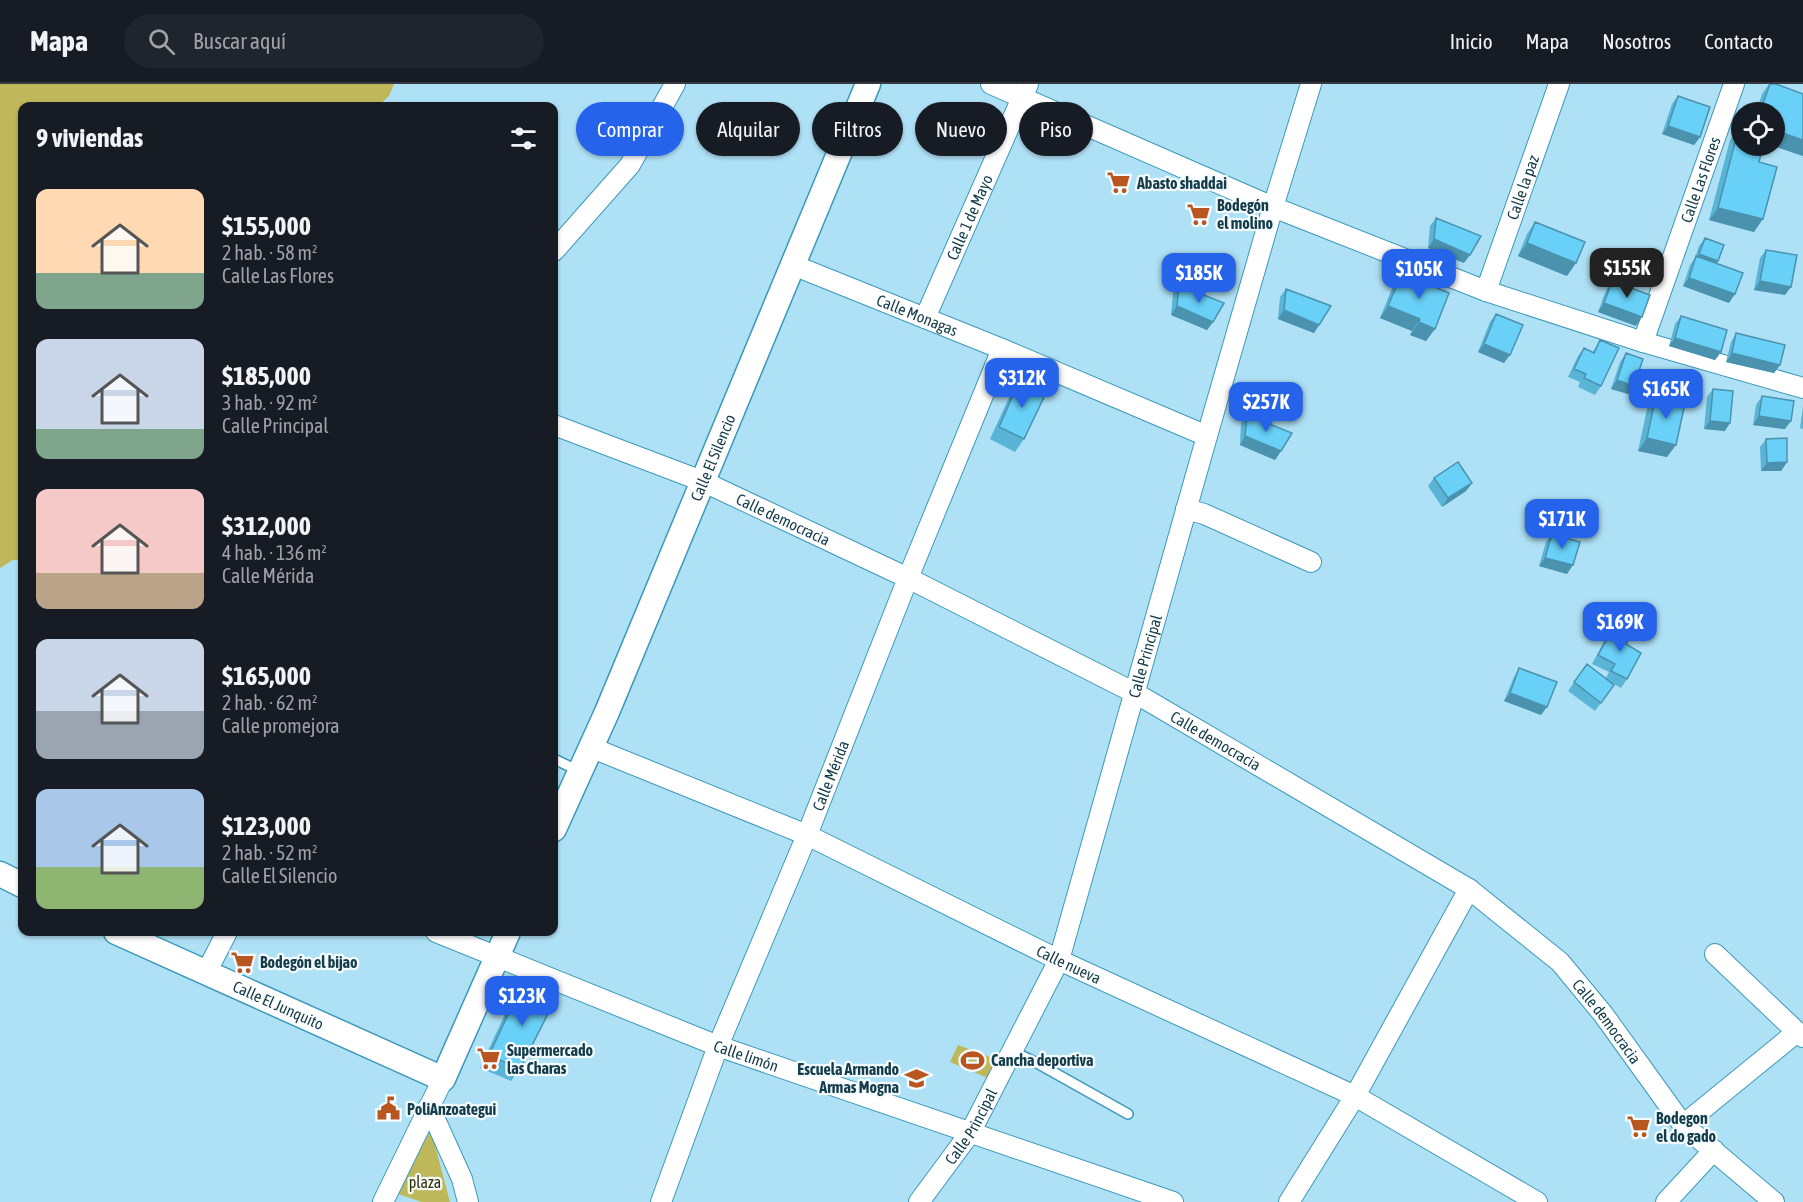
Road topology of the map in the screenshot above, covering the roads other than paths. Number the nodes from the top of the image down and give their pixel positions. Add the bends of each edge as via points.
1 (675, 84) edge
2 (868, 84) edge
3 (992, 84) edge
4 (1311, 84) edge
5 (1559, 84) edge
6 (1734, 84) edge
7 (1025, 90) edge
8 (1273, 207) junction
9 (558, 246) edge
10 (793, 264) junction
11 (1486, 291) junction
12 (925, 318) junction
13 (1644, 342) junction
14 (1002, 349) junction
15 (1800, 382) edge
16 (558, 427) edge
17 (1207, 436) junction
18 (702, 481) junction
19 (1186, 509) junction
20 (1311, 562) dead end
21 (908, 578) junction
22 (1135, 693) junction
23 (590, 747) junction
24 (558, 761) edge
25 (579, 771) junction
26 (558, 820) edge
27 (807, 835) junction
28 (0, 874) edge
29 (18, 883) edge
30 (1469, 888) junction
31 (125, 936) edge
32 (225, 936) edge
33 (446, 936) edge
34 (506, 936) edge
35 (1715, 954) dead end
36 (496, 957) junction
37 (1059, 960) junction
38 (206, 973) junction
39 (1800, 1034) edge
40 (718, 1046) junction
41 (1012, 1051) junction
42 (442, 1079) junction
43 (1355, 1096) junction
44 (429, 1106) junction
45 (1128, 1114) dead end
46 (1683, 1125) junction
47 (970, 1133) junction
48 (1714, 1150) junction
49 (387, 1201) edge
50 (468, 1202) edge
51 (661, 1202) edge
52 (919, 1202) edge
53 (1173, 1202) edge
54 (1289, 1202) edge
55 (1537, 1202) edge
56 (1666, 1202) edge
57 (1774, 1202) edge

1 - 9 street via 630,165
2 - 10 street, Calle El Silencio
3 - 7 street
4 - 8 street, Calle Principal
5 - 11 street, Calle la paz
6 - 13 street, Calle Las Flores
7 - 8 street
7 - 12 street, Calle 1 de Mayo
8 - 11 street
8 - 17 street, Calle Principal
10 - 12 street, Calle Monagas
10 - 18 street, Calle El Silencio
11 - 13 street
12 - 14 street, Calle Monagas
13 - 15 street
14 - 17 street, Calle Monagas
14 - 21 street, Calle Mérida
16 - 18 street, Calle democracia
17 - 19 street, Calle Principal
18 - 21 street, Calle democracia
18 - 23 street, Calle El Silencio
19 - 20 street
19 - 22 street, Calle Principal
21 - 22 street, Calle democracia
21 - 27 street, Calle Mérida
22 - 30 street, Calle democracia
22 - 37 street, Calle Principal
23 - 25 street, Calle El Silencio
23 - 27 street, Calle nueva
24 - 25 lane
25 - 26 street, Calle El Silencio
27 - 37 street, Calle nueva
27 - 40 street, Calle Mérida
28 - 29 street
30 - 43 street
30 - 46 street, Calle democracia via 1560,962
31 - 38 street, Calle El Junquito
32 - 38 street
33 - 36 street, Calle limón
34 - 36 street
35 - 39 street
36 - 40 street, Calle limón
36 - 42 street
37 - 41 street, Calle Principal
37 - 43 street, Calle nueva
38 - 42 street, Calle El Junquito
39 - 46 street
40 - 47 street, Calle limón
40 - 51 street, Calle Mérida
41 - 45 lane
41 - 47 street, Calle Principal
42 - 44 street
43 - 54 street
43 - 55 street, Calle nueva
44 - 49 street
44 - 50 street via 462,1179
46 - 48 street, Calle democracia
47 - 52 street, Calle Principal
47 - 53 street, Calle limón
48 - 56 street
48 - 57 street, Calle democracia

